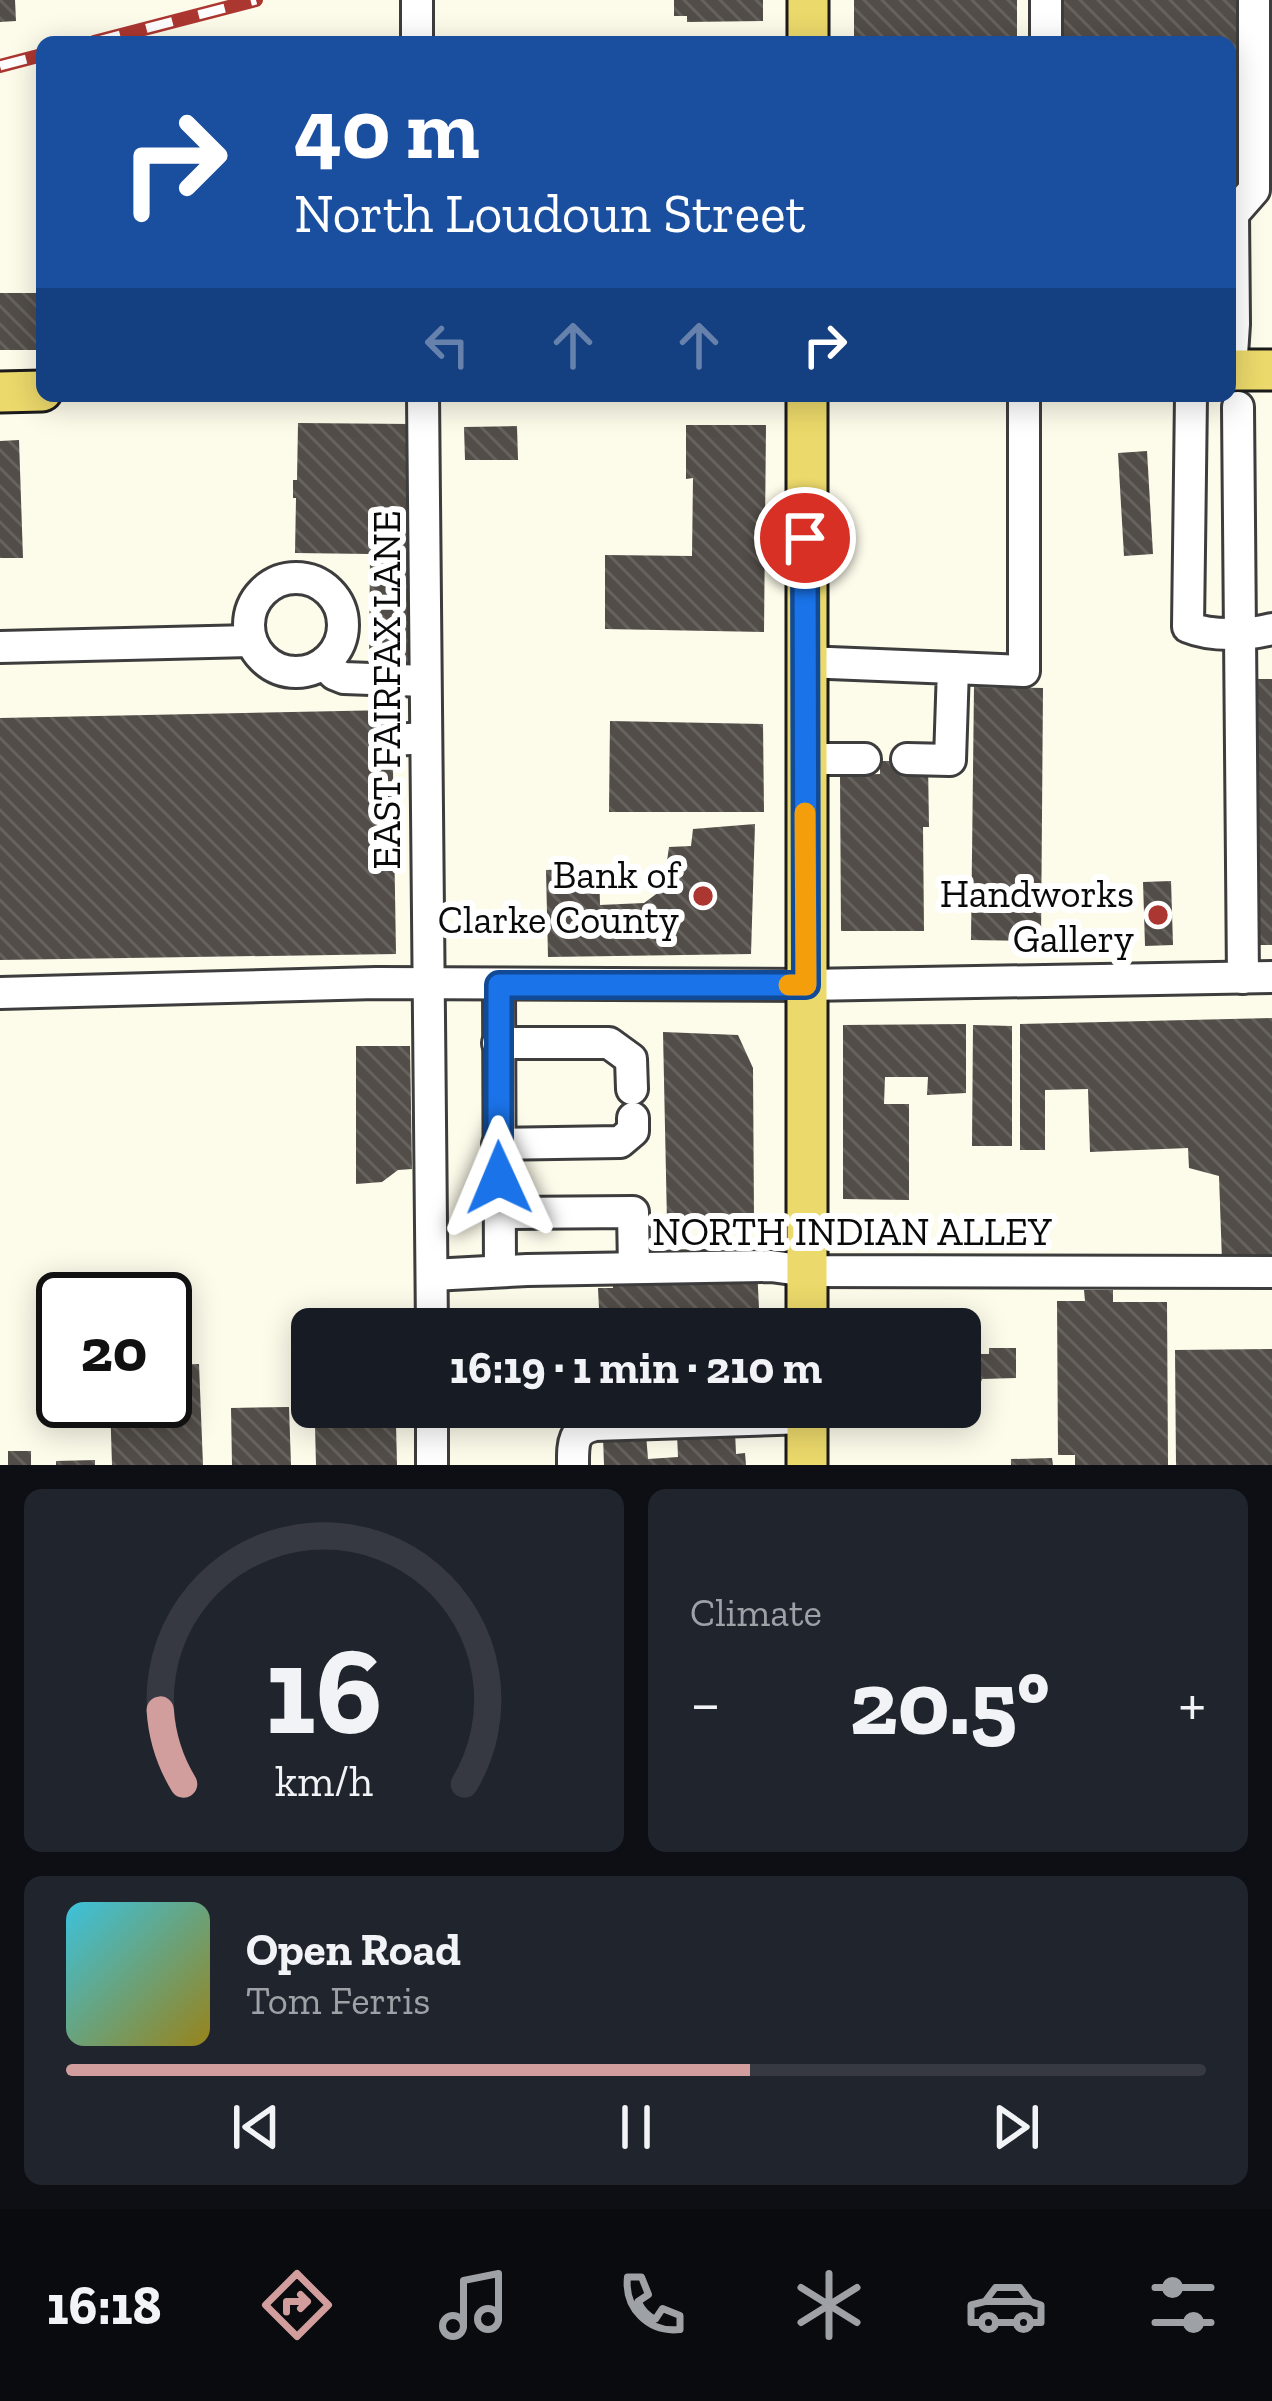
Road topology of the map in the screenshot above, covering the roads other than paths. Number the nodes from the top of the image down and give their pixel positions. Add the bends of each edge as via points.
1 (417, 0) edge
2 (808, 0) edge
3 (1046, 0) edge
4 (1254, 0) edge
5 (417, 36) edge
6 (808, 36) edge
7 (1046, 36) edge
8 (1236, 211) edge
9 (1272, 370) edge
10 (1236, 381) edge
11 (36, 391) edge
12 (0, 392) edge
13 (423, 402) edge
14 (806, 402) edge
15 (1024, 402) edge
16 (1191, 402) edge
17 (1235, 402) edge
18 (1263, 628) edge
19 (251, 640) junction
20 (0, 647) edge
21 (805, 662) junction
22 (324, 663) junction
23 (952, 668) junction
24 (425, 681) junction
25 (426, 738) junction
26 (393, 740) dead end
27 (805, 759) junction
28 (866, 759) dead end
29 (907, 759) dead end
30 (1257, 978) edge
31 (428, 984) junction
32 (499, 985) junction
33 (806, 985) junction
34 (0, 993) edge
35 (498, 1043) junction
36 (498, 1144) junction
37 (499, 1213) junction
38 (634, 1268) junction
39 (808, 1270) junction
40 (500, 1271) junction
41 (1272, 1272) edge
42 (433, 1276) junction
43 (432, 1308) edge
44 (807, 1308) edge
45 (432, 1428) edge
46 (581, 1428) edge
47 (807, 1428) edge
48 (432, 1465) edge
49 (574, 1465) edge
50 (807, 1465) edge

1 - 5 street
2 - 6 main road
3 - 7 street
4 - 8 street via 1254,190
9 - 10 main road
11 - 12 main road
13 - 24 street, EAST FAIRFAX LANE
14 - 21 main road
15 - 23 street via 1024,671
16 - 18 street via 1188,627
17 - 18 street
18 - 30 street
19 - 20 street
19 - 22 street via 282,670
19 - 22 street via 260,594 304,578 340,609 341,640
21 - 23 street
21 - 27 main road
22 - 24 street via 344,678
23 - 29 street via 950,760
24 - 25 street, EAST FAIRFAX LANE
25 - 26 street
25 - 31 street, EAST FAIRFAX LANE
27 - 28 street
27 - 33 main road
30 - 33 street
31 - 32 street
31 - 34 street
31 - 42 street, EAST FAIRFAX LANE
32 - 33 street
32 - 35 street
33 - 39 main road
35 - 36 street
35 - 36 street via 609,1043 632,1059 633,1131 620,1142
36 - 37 street
37 - 38 street via 633,1212
37 - 40 street
38 - 39 street, NORTH INDIAN ALLEY
38 - 40 street, NORTH INDIAN ALLEY
39 - 41 street, NORTH INDIAN ALLEY
39 - 44 main road
40 - 42 street, NORTH INDIAN ALLEY
42 - 43 street, EAST FAIRFAX LANE
45 - 48 street
46 - 49 street
47 - 50 main road

